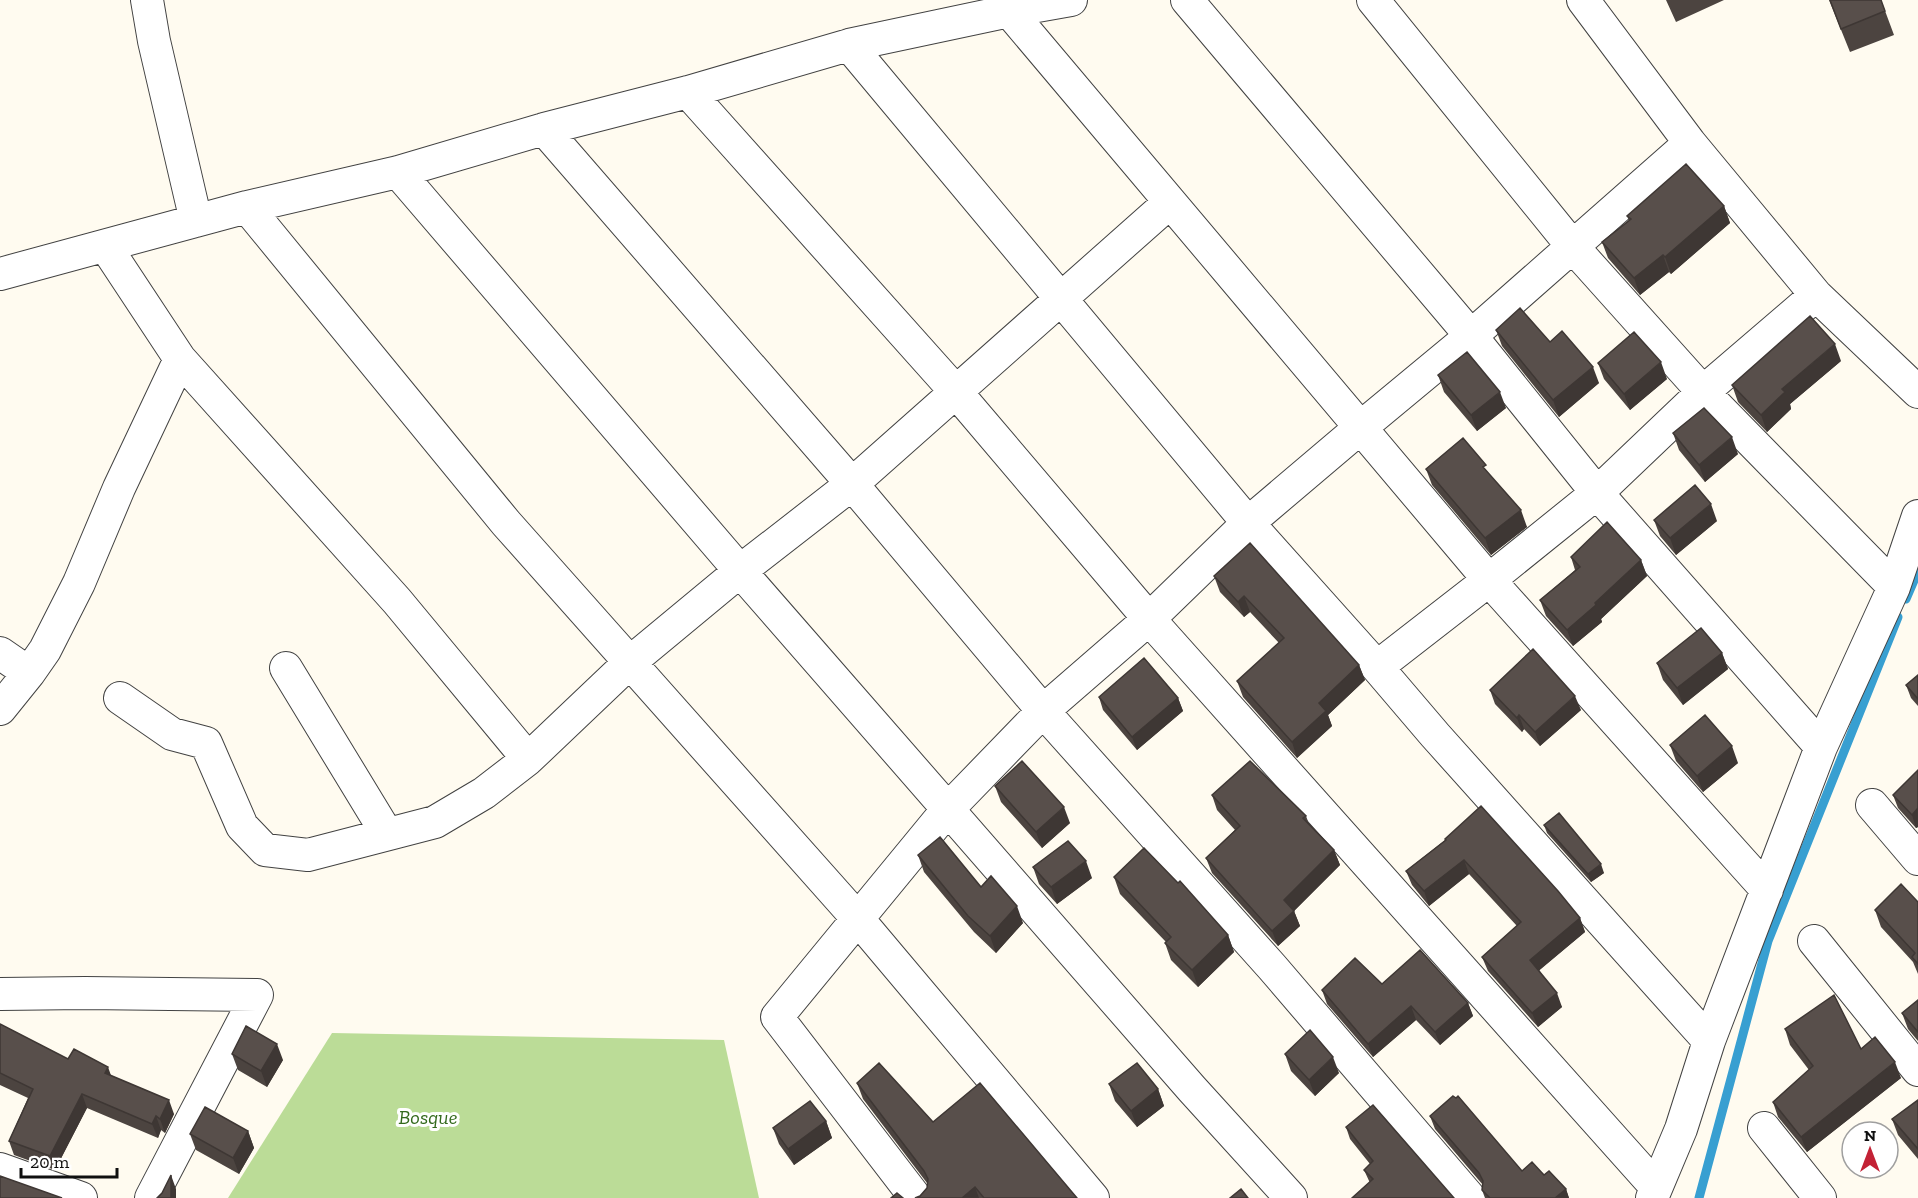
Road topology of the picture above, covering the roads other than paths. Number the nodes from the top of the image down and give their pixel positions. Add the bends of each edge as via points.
1 (147, 0) edge
2 (1071, 0) edge
3 (1187, 0) edge
4 (1373, 0) edge
5 (1582, 0) edge
6 (1010, 11) junction
7 (849, 45) junction
8 (688, 92) junction
9 (544, 129) junction
10 (1690, 142) junction
11 (398, 172) junction
12 (1170, 202) junction
13 (247, 207) junction
14 (196, 221) junction
15 (106, 247) junction
16 (1574, 247) junction
17 (0, 274) edge
18 (1816, 295) junction
19 (1060, 298) junction
20 (1471, 336) junction
21 (180, 359) junction
22 (1703, 392) junction
23 (1918, 392) edge
24 (957, 393) junction
25 (1360, 428) junction
26 (852, 484) junction
27 (1597, 493) junction
28 (1918, 516) edge
29 (1248, 523) junction
30 (740, 571) junction
31 (1489, 580) junction
32 (1894, 587) junction
33 (1149, 619) junction
34 (0, 653) edge
35 (629, 663) junction
36 (1377, 667) junction
37 (286, 668) dead end
38 (29, 673) junction
39 (120, 698) dead end
40 (0, 709) edge
41 (1043, 711) junction
42 (1821, 747) junction
43 (528, 759) junction
44 (1872, 805) dead end
45 (948, 809) junction
46 (387, 834) junction
47 (1918, 859) edge
48 (1767, 890) junction
49 (858, 920) junction
50 (1814, 941) dead end
51 (0, 994) edge
52 (1709, 1041) junction
53 (1918, 1070) edge
54 (1764, 1128) dead end
55 (0, 1169) edge
56 (1654, 1193) edge
57 (81, 1198) edge
58 (151, 1198) edge
59 (916, 1198) edge
60 (1094, 1198) edge
61 (1291, 1198) edge
62 (1470, 1198) edge
63 (1820, 1198) edge

1 - 14 street
2 - 6 street
3 - 20 street
4 - 16 street
5 - 10 street
6 - 7 street
6 - 12 street
7 - 8 street
7 - 19 street
8 - 9 street
8 - 24 street
9 - 11 street
9 - 26 street
10 - 16 street
10 - 18 street
11 - 13 street
11 - 30 street
12 - 19 street
12 - 25 street
13 - 14 street
13 - 35 street via 506,523
14 - 15 street
15 - 17 street
15 - 21 street
16 - 20 street
16 - 22 street
18 - 22 street
18 - 23 street
19 - 24 street
19 - 29 street
20 - 25 street
20 - 27 street
21 - 38 street via 79,583
21 - 43 street via 397,601
22 - 27 street
22 - 32 street
24 - 26 street
24 - 33 street
25 - 29 street
25 - 31 street
26 - 30 street
26 - 41 street
27 - 31 street
27 - 42 street
28 - 32 street
29 - 33 street
29 - 36 street
30 - 35 street
30 - 45 street
31 - 36 street
31 - 48 street
32 - 42 street
33 - 41 street
33 - 56 street
34 - 38 street
35 - 43 street
35 - 49 street
36 - 52 street
37 - 46 street
38 - 40 street
39 - 46 street via 172,734 206,743 242,826 265,850 308,855
41 - 45 street
41 - 62 street via 1272,967
42 - 48 street
43 - 46 street via 484,793 435,822
44 - 47 street
45 - 49 street
45 - 61 street
48 - 52 street
49 - 59 street via 777,1017
49 - 60 street
50 - 53 street
51 - 58 street via 257,995
52 - 56 street via 1681,1129
54 - 63 street
55 - 57 street

